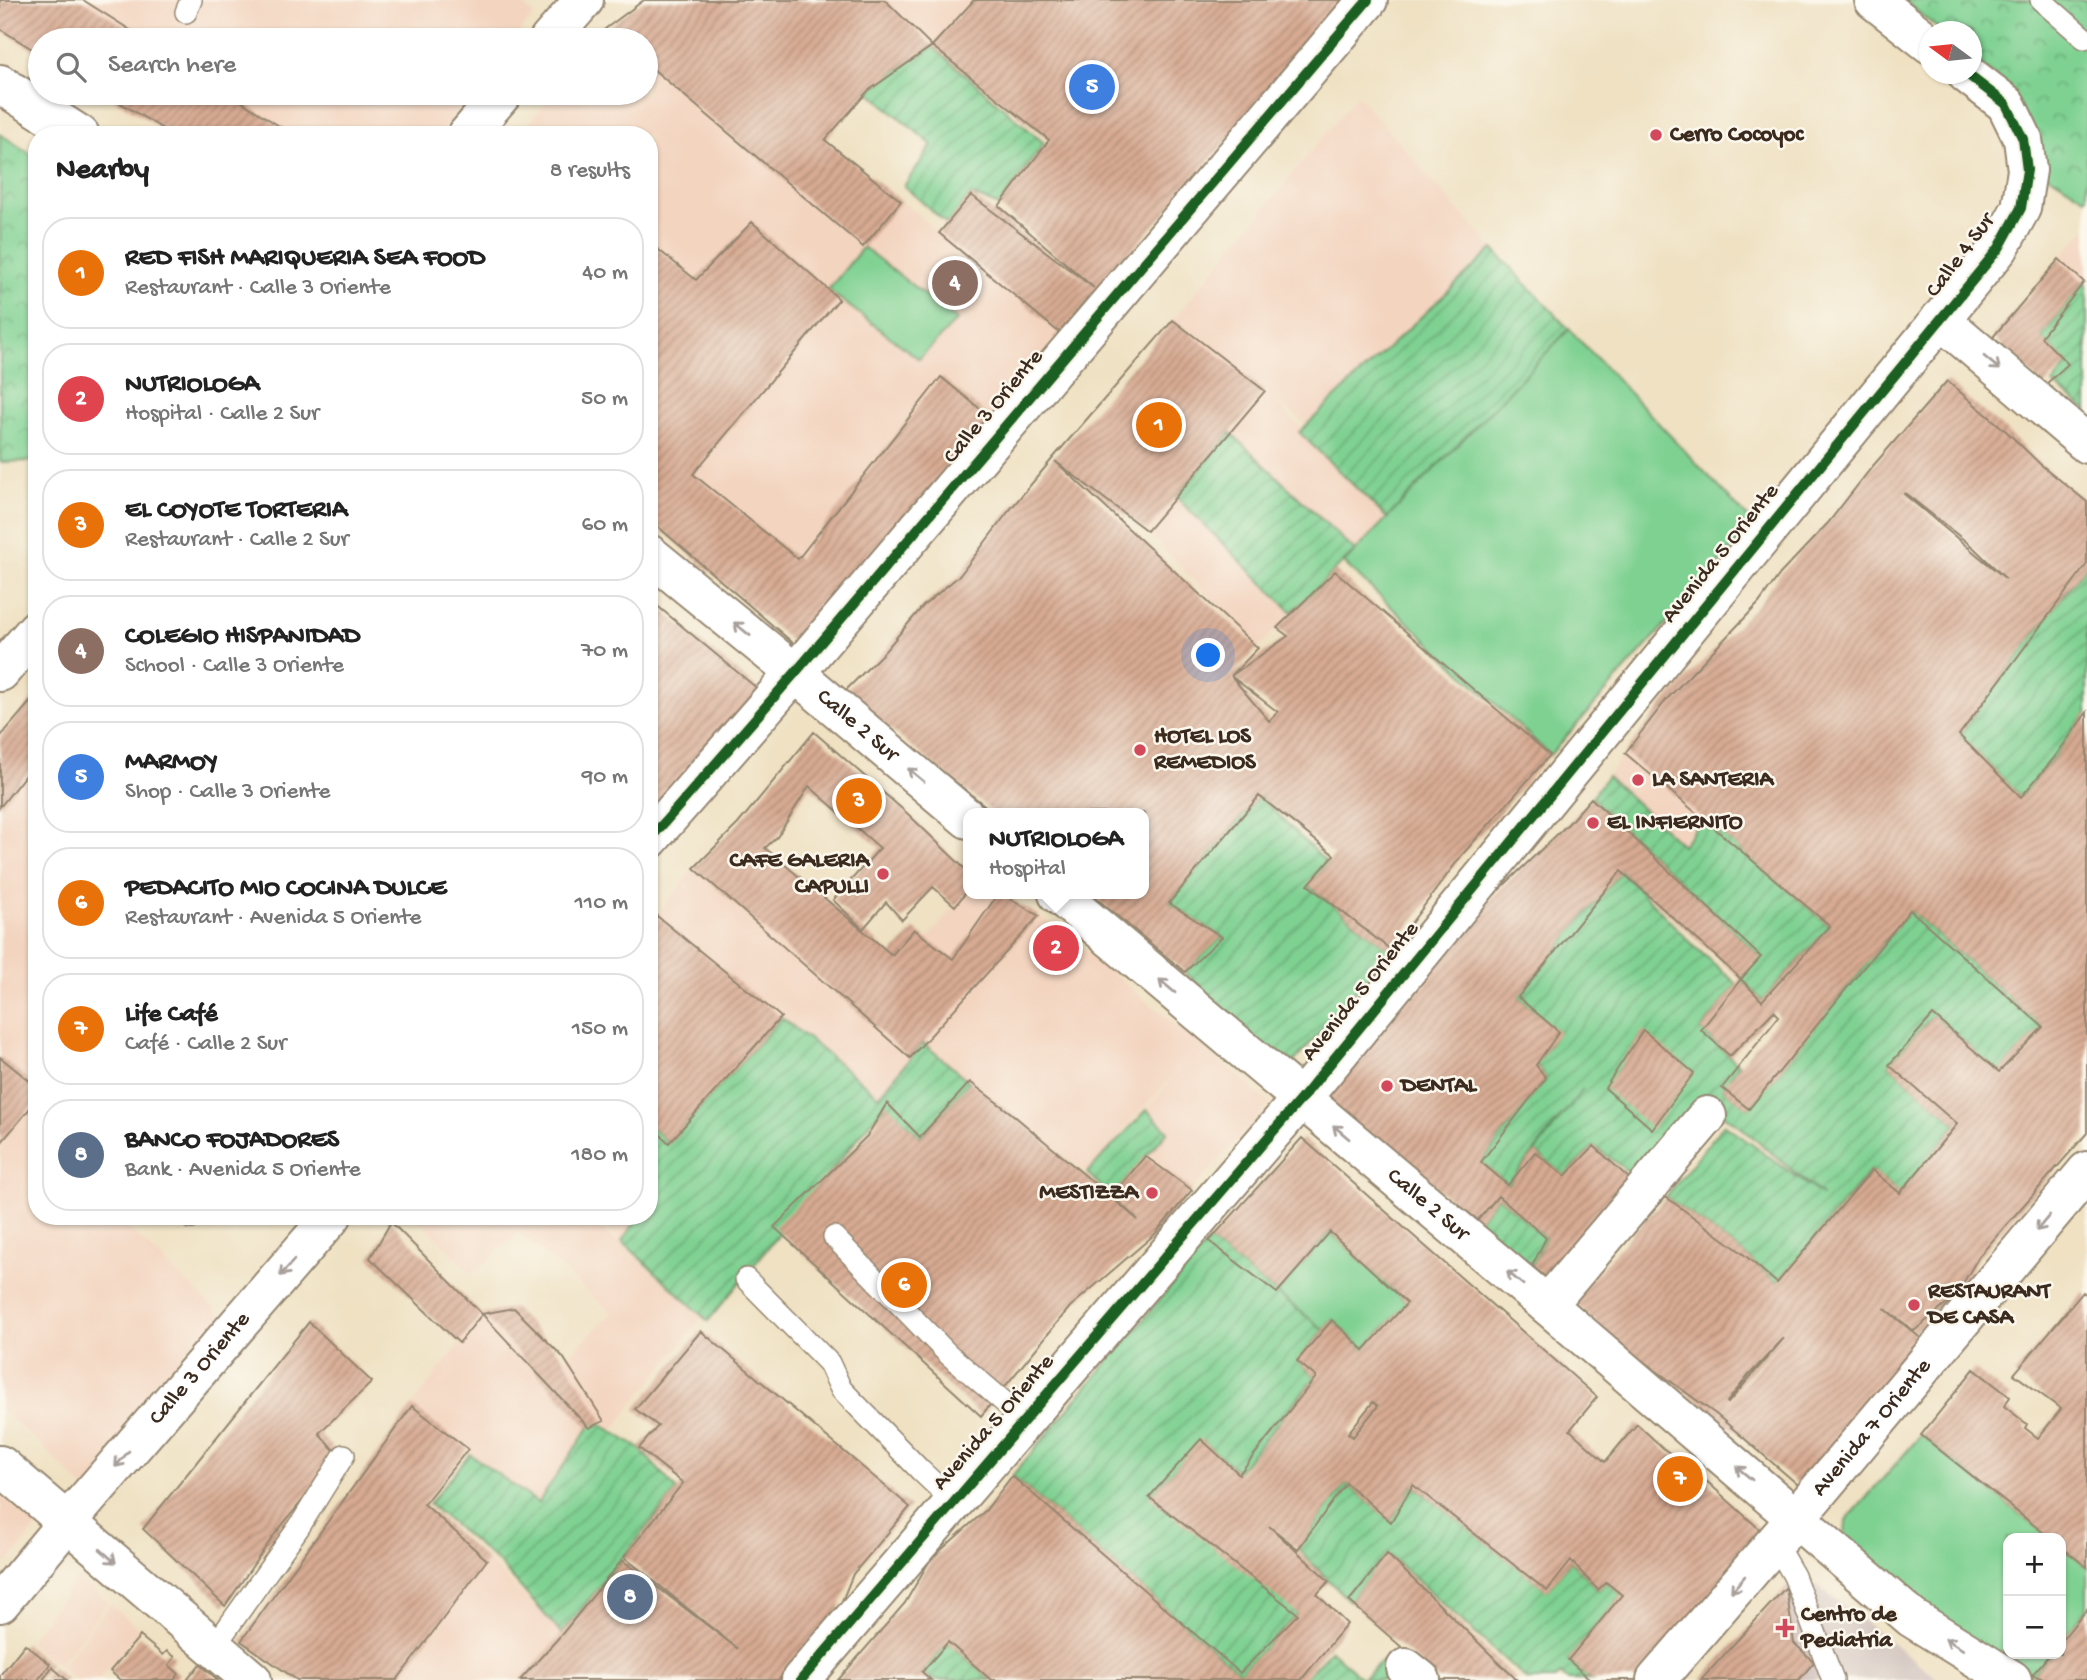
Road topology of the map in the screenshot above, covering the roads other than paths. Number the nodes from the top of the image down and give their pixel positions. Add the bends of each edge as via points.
1 (584, 0) edge
2 (1368, 0) edge
3 (1874, 0) edge
4 (2041, 0) edge
5 (559, 28) edge
6 (1919, 35) edge
7 (2084, 38) dead end
8 (0, 84) edge
9 (1980, 84) edge
10 (28, 102) edge
11 (33, 105) edge
12 (493, 105) edge
13 (66, 126) edge
14 (475, 126) edge
15 (1940, 319) junction
16 (2087, 444) edge
17 (658, 561) edge
18 (28, 639) edge
19 (0, 672) edge
20 (795, 673) junction
21 (963, 815) edge
22 (658, 830) edge
23 (1064, 899) edge
24 (1301, 1098) junction
25 (1707, 1116) dead end
26 (2087, 1171) edge
27 (324, 1225) edge
28 (834, 1237) dead end
29 (746, 1279) dead end
30 (1547, 1305) junction
31 (1025, 1420) junction
32 (344, 1455) dead end
33 (0, 1465) edge
34 (954, 1502) junction
35 (68, 1521) junction
36 (1786, 1530) junction
37 (0, 1602) edge
38 (214, 1647) junction
39 (252, 1680) edge
40 (801, 1680) edge
41 (1656, 1680) edge
42 (1833, 1680) edge
43 (2012, 1680) edge

1 - 5 street
2 - 20 street, Calle 3 Oriente
3 - 6 street
4 - 7 lane
8 - 10 street
9 - 15 street, Calle 4 Sur via 2006,104 2023,139 2027,170 2021,208 1999,248
11 - 13 street
12 - 14 street
15 -> 16 street, Calle 4 Sur
15 - 24 street, Avenida 5 Oriente
20 -> 17 street, Calle 2 Sur
18 - 19 street
21 -> 20 street, Calle 2 Sur
20 - 22 street, Calle 3 Oriente
24 -> 23 street, Calle 2 Sur
30 -> 24 street, Calle 2 Sur
24 - 31 street, Avenida 5 Oriente
25 - 30 street
26 -> 36 street, Avenida 7 Oriente
27 -> 35 street, Calle 3 Oriente
28 - 31 lane via 947,1354
29 - 34 lane via 830,1363 841,1389
36 -> 30 street, Calle 2 Sur
31 - 34 street, Avenida 5 Oriente
32 - 38 lane
33 - 35 street
34 - 40 street, Avenida 5 Oriente
35 - 37 street, Calle 3 Oriente
35 -> 38 street
36 -> 41 street, Avenida 7 Oriente
36 - 42 lane via 1794,1576
43 -> 36 street, Calle 2 Sur via 1912,1618
38 - 39 street

